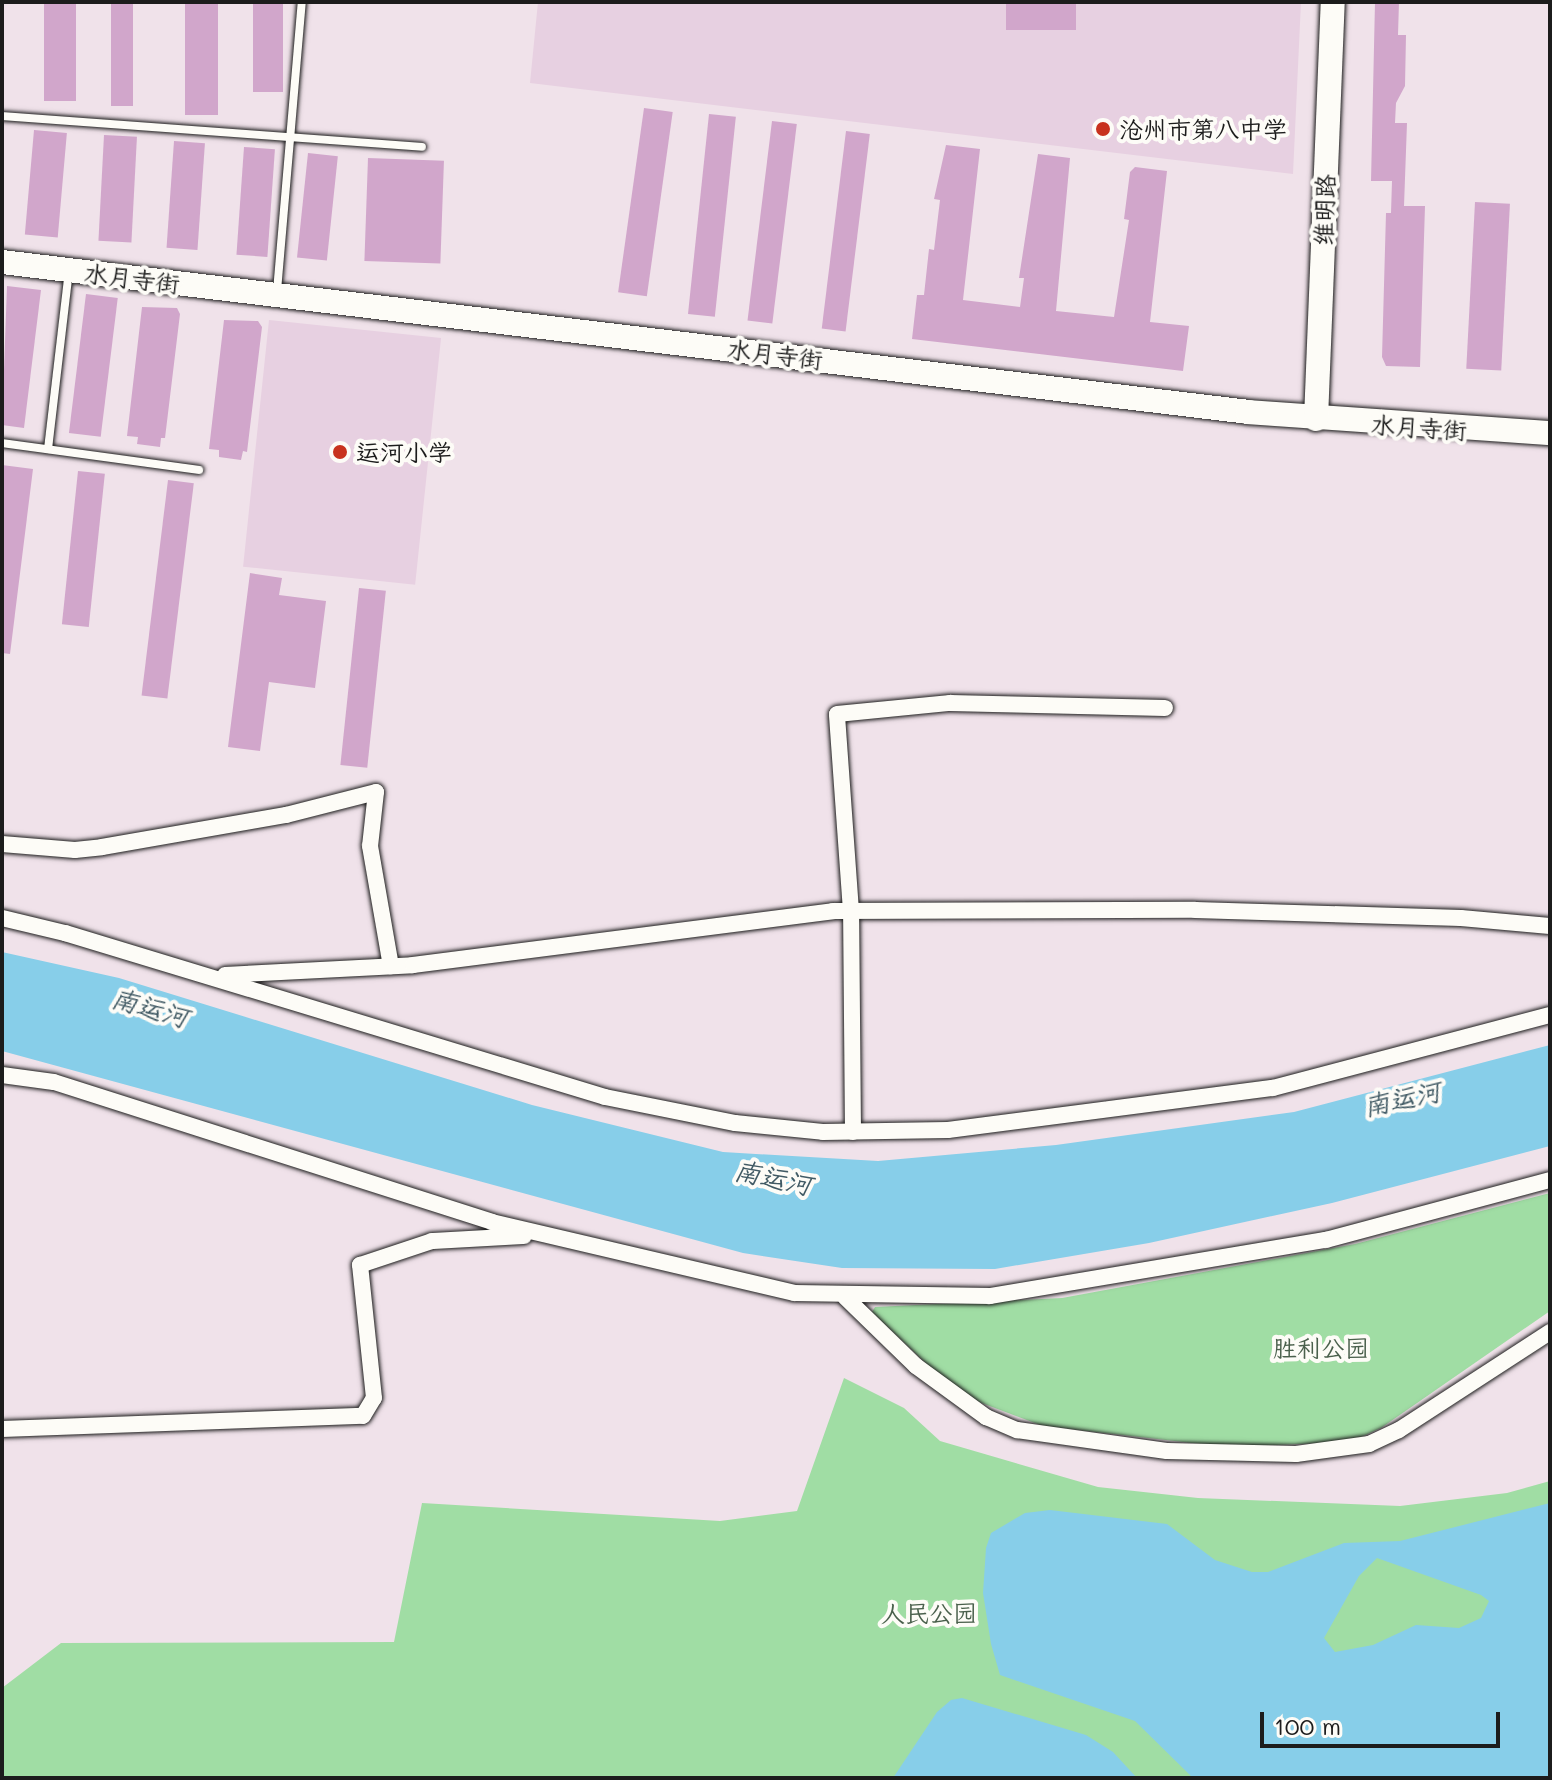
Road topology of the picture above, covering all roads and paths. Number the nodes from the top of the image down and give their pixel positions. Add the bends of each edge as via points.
1 (302, 2) edge
2 (1333, 2) edge
3 (2, 116) edge
4 (290, 137) junction
5 (422, 147) dead end
6 (2, 262) edge
7 (69, 270) junction
8 (277, 296) junction
9 (1316, 419) junction
10 (1550, 433) edge
11 (2, 443) edge
12 (48, 449) junction
13 (199, 470) dead end
14 (1165, 708) dead end
15 (2, 844) edge
16 (851, 911) junction
17 (2, 918) edge
18 (1550, 926) edge
19 (391, 966) junction
20 (211, 976) junction
21 (1550, 1015) edge
22 (2, 1075) edge
23 (853, 1132) junction
24 (1550, 1180) edge
25 (545, 1236) junction
26 (845, 1297) junction
27 (1550, 1332) edge
28 (2, 1429) edge

1 - 4 lane
2 - 9 street, 维明路
3 - 4 lane
4 - 5 lane
4 - 8 lane
6 - 7 street, 水月寺街
7 - 8 street, 水月寺街
7 - 12 lane
8 - 9 street, 水月寺街
9 - 10 street, 水月寺街
11 - 12 lane
12 - 13 lane
14 - 16 street via 950,703 837,714
15 - 19 street via 102,847 286,815 376,792 370,846
16 - 18 street via 1195,910
16 - 19 street
16 - 23 street
17 - 20 street
19 - 20 street
20 - 23 street via 605,1097 735,1123
21 - 23 street via 1273,1088 948,1130
22 - 25 street via 54,1082
24 - 26 street via 1326,1240 1063,1285 990,1296
25 - 26 street via 794,1293
25 - 28 street via 432,1241 360,1265 374,1398 363,1416
26 - 27 street via 916,1366 986,1417 1017,1430 1167,1451 1296,1454 1369,1444

